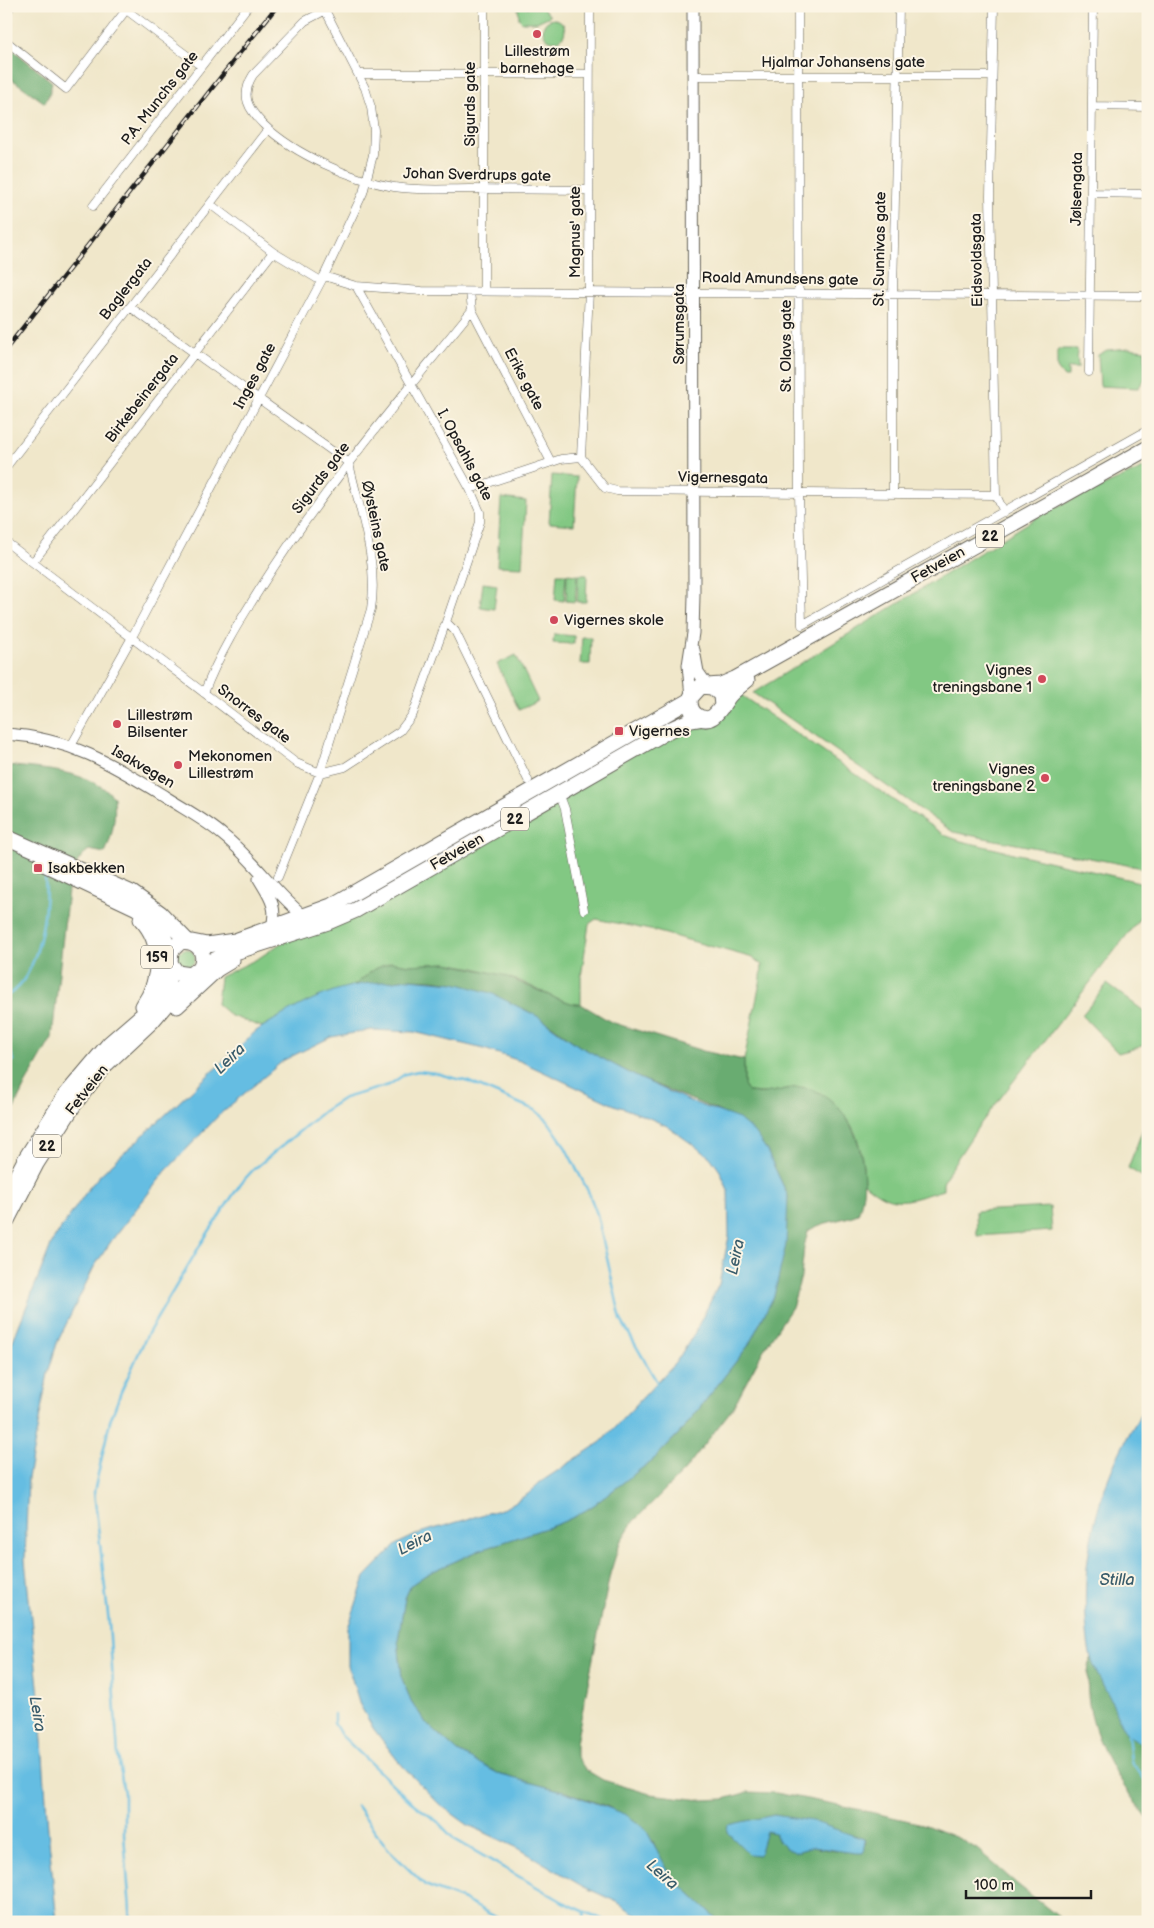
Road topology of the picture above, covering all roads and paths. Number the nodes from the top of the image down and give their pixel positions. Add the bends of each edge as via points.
1 (11, 6) edge
2 (248, 6) edge
3 (484, 6) edge
4 (590, 6) edge
5 (693, 6) edge
6 (798, 6) edge
7 (899, 6) edge
8 (994, 6) edge
9 (1093, 6) edge
10 (124, 8) edge
11 (323, 9) edge
12 (6, 13) edge
13 (6, 41) edge
14 (201, 66) junction
15 (484, 73) junction
16 (358, 74) junction
17 (589, 74) junction
18 (693, 76) junction
19 (799, 76) junction
20 (898, 76) junction
21 (992, 76) junction
22 (1092, 106) junction
23 (1148, 107) edge
24 (268, 129) junction
25 (367, 180) junction
26 (484, 189) junction
27 (588, 190) junction
28 (1091, 193) junction
29 (1148, 194) edge
30 (210, 204) junction
31 (93, 206) dead end
32 (274, 252) junction
33 (323, 278) junction
34 (356, 286) junction
35 (484, 291) junction
36 (589, 291) junction
37 (470, 292) junction
38 (694, 292) junction
39 (800, 294) junction
40 (892, 294) junction
41 (992, 296) junction
42 (1089, 296) junction
43 (1148, 296) edge
44 (130, 307) junction
45 (472, 310) junction
46 (194, 353) junction
47 (1089, 372) dead end
48 (411, 386) junction
49 (259, 398) junction
50 (1148, 430) edge
51 (1148, 448) edge
52 (581, 457) junction
53 (551, 462) junction
54 (349, 463) junction
55 (6, 467) edge
56 (470, 489) junction
57 (690, 491) junction
58 (799, 493) junction
59 (893, 493) junction
60 (996, 494) junction
61 (1004, 512) junction
62 (6, 542) edge
63 (33, 562) junction
64 (446, 622) junction
65 (832, 624) junction
66 (131, 639) junction
67 (693, 641) junction
68 (708, 686) junction
69 (204, 693) junction
70 (690, 699) junction
71 (722, 707) junction
72 (702, 718) junction
73 (6, 734) edge
74 (72, 746) junction
75 (320, 773) junction
76 (528, 780) dead end
77 (559, 793) junction
78 (6, 837) edge
79 (6, 846) edge
80 (248, 860) junction
81 (278, 877) dead end
82 (112, 897) junction
83 (584, 910) dead end
84 (305, 916) junction
85 (271, 929) junction
86 (189, 942) junction
87 (262, 944) junction
88 (171, 951) junction
89 (172, 968) junction
90 (197, 970) junction
91 (131, 1032) junction
92 (6, 1196) edge
93 (6, 1222) edge

1 - 12 street
2 - 14 street, P.A. Munchs gate
3 - 15 street, Sigurds gate
4 - 17 street, Magnus' gate
5 - 18 main road, Sørumsgata
6 - 19 street, St. Olavs gate
7 - 20 street, St. Sunnivas gate
8 - 21 street, Eidsvoldsgata
9 - 22 street, Jølsengata
10 - 13 street via 66,89
10 - 14 street
11 - 16 street, Inges gate
11 - 24 street, Johan Sverdrups gate via 305,21 247,85 250,108
14 - 31 street, P.A. Munchs gate
15 - 16 street
15 - 17 street
15 - 26 street, Sigurds gate
16 - 25 street, Inges gate via 369,97 374,130
17 - 27 street, Magnus' gate
18 - 19 street, Hjalmar Johansens gate
18 - 38 main road, Sørumsgata
19 - 20 street, Hjalmar Johansens gate
19 - 39 street, St. Olavs gate
20 - 21 street, Hjalmar Johansens gate
20 - 40 street, St. Sunnivas gate
21 - 41 street, Eidsvoldsgata
22 - 23 street
22 - 28 street, Jølsengata
24 - 25 street, Johan Sverdrups gate via 331,168
24 - 30 street, Baglergata
25 - 26 street, Johan Sverdrups gate via 409,189
25 - 33 street, Inges gate via 358,209
26 - 27 street, Johan Sverdrups gate
26 - 35 street, Sigurds gate
27 - 36 street, Magnus' gate
28 - 29 street
28 - 42 street, Jølsengata
30 - 32 street, Roald Amundsens gate
30 - 44 street, Baglergata
32 - 33 street, Roald Amundsens gate
32 - 46 street, Birkebeinergata
33 - 34 street, Roald Amundsens gate
33 - 49 street, Inges gate
34 - 37 street, Roald Amundsens gate
34 - 48 street, I. Opsahls gate
35 - 36 street, Roald Amundsens gate
35 - 37 street, Roald Amundsens gate
36 - 38 street, Roald Amundsens gate
36 - 52 street, Magnus' gate
37 - 45 street
38 - 39 street, Roald Amundsens gate
38 - 57 main road, Sørumsgata
39 - 40 street, Roald Amundsens gate
39 - 58 street, St. Olavs gate
40 - 41 street, Roald Amundsens gate
40 - 59 street, St. Sunnivas gate
41 - 42 street, Roald Amundsens gate
41 - 60 street, Eidsvoldsgata
42 - 43 street, Roald Amundsens gate
42 - 47 street, Jølsengata
44 - 46 street, Øysteins gate
44 - 55 street, Baglergata
45 - 48 street, Sigurds gate
45 - 53 street, Eriks gate
46 - 49 street, Øysteins gate
46 - 63 street, Birkebeinergata
48 - 54 street, Sigurds gate
48 - 56 street, I. Opsahls gate
49 - 54 street, Øysteins gate
49 - 66 street, Inges gate
50 - 61 street
51 - 65 highway, Fetveien / 22
52 - 53 street
52 - 57 street, Vigernesgata via 601,484 612,490
53 - 56 street
54 - 69 street, Sigurds gate via 270,573 220,653
54 - 75 street, Øysteins gate via 373,570 374,588 371,609
56 - 64 street, I. Opsahls gate via 480,512 480,522
57 - 58 street, Vigernesgata
57 - 67 main road, Sørumsgata
58 - 59 street, Vigernesgata
58 - 61 street, St. Olavs gate via 802,625
59 - 60 street, Vigernesgata
60 - 61 street, Eidsvoldsgata
62 - 63 street, Snorres gate
63 - 66 street, Snorres gate
64 - 75 street via 407,725 345,767
64 - 76 street via 468,654
65 - 68 highway, Fetveien / 22 via 728,682
65 - 71 highway, Fetveien / 22 via 756,674 733,692
66 - 69 street, Snorres gate
66 - 74 street, Inges gate
67 - 68 main road, Sørumsgata via 698,672
67 - 70 main road, Sørumsgata via 688,665
68 - 70 highway, 22 via 697,688
68 - 71 highway via 716,688 721,695
69 - 75 street, Snorres gate via 296,763
70 - 72 highway via 693,712
70 - 84 highway, Fetveien / 22 via 355,894
71 - 72 highway, 22 via 714,716
72 - 77 highway, Fetveien / 22 via 684,722
73 - 74 main road, Isakvegen
74 - 80 main road, Isakvegen via 108,763 194,814 225,836
75 - 81 street, Øysteins gate
77 - 83 street via 565,809
77 - 87 highway, Fetveien / 22 via 356,910
78 - 86 highway, 159 via 132,893 160,913
79 - 82 highway, 159
80 - 84 main road, Isakvegen
80 - 85 main road, Isakvegen via 275,907
82 - 88 highway, 159 via 152,919
82 - 91 highway, 159 via 145,924 153,938 157,958 151,992
84 - 85 highway, Fetveien / 22
85 - 86 highway, Fetveien / 22 via 217,945
86 - 88 highway via 177,944
86 - 90 highway via 202,951
87 - 90 highway, Fetveien / 22 via 232,953
87 - 91 highway, 22 via 217,969 165,1016
88 - 89 highway, 22
89 - 90 highway via 180,975
89 - 91 highway, Fetveien / 22 via 154,1005
90 - 91 highway, Fetveien / 22 via 170,1002
91 - 92 highway, Fetveien / 22 via 95,1059 65,1096
91 - 93 highway, Fetveien / 22 via 75,1103 36,1164

